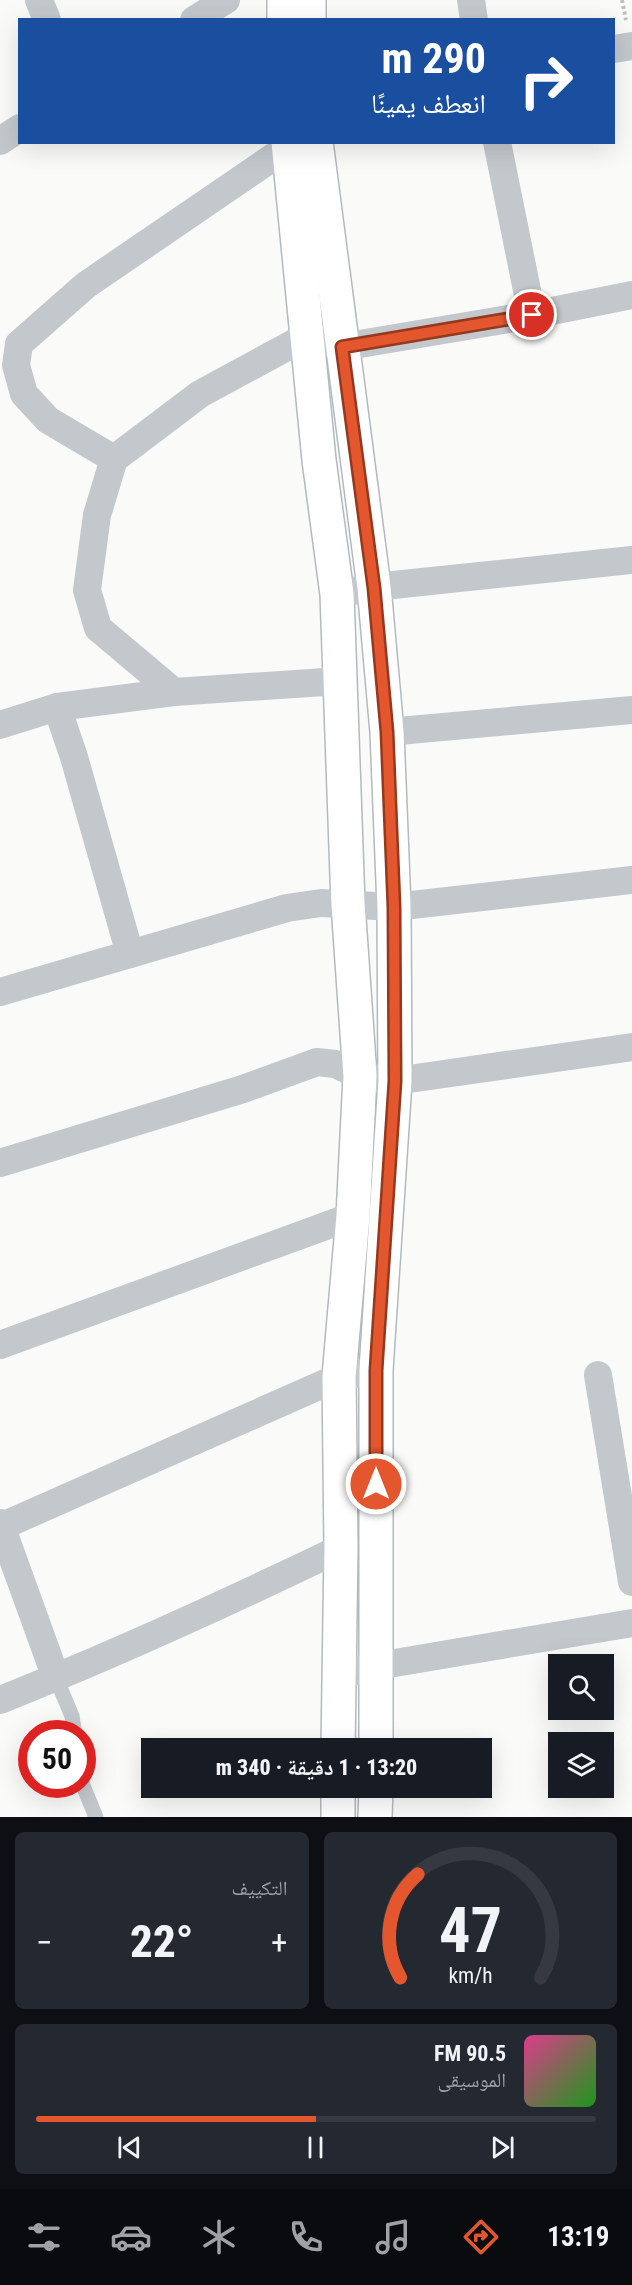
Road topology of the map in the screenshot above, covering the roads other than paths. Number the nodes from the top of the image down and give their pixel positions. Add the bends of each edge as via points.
1 (39, 0) edge
2 (226, 0) edge
3 (284, 0) edge
4 (309, 0) edge
5 (471, 0) edge
6 (46, 18) edge
7 (197, 18) edge
8 (284, 18) edge
9 (309, 18) edge
10 (474, 18) edge
11 (18, 129) edge
12 (0, 141) edge
13 (298, 144) edge
14 (497, 144) edge
15 (632, 295) edge
16 (532, 315) junction
17 (307, 336) junction
18 (342, 347) junction
19 (10, 351) edge
20 (114, 459) junction
21 (632, 560) edge
22 (374, 588) junction
23 (337, 594) junction
24 (340, 681) junction
25 (174, 692) junction
26 (57, 707) junction
27 (632, 710) edge
28 (0, 725) edge
29 (387, 732) junction
30 (632, 880) edge
31 (348, 904) junction
32 (394, 907) junction
33 (130, 954) junction
34 (0, 992) edge
35 (632, 1047) edge
36 (360, 1076) junction
37 (395, 1081) junction
38 (0, 1163) edge
39 (353, 1216) junction
40 (0, 1345) edge
41 (376, 1370) junction
42 (598, 1375) dead end
43 (339, 1377) junction
44 (0, 1526) edge
45 (341, 1548) junction
46 (632, 1582) edge
47 (632, 1623) edge
48 (377, 1666) junction
49 (337, 1675) junction
50 (56, 1678) junction
51 (0, 1700) edge
52 (73, 1720) edge
53 (338, 1738) edge
54 (376, 1738) edge
55 (88, 1798) edge
56 (338, 1798) edge
57 (376, 1798) edge
58 (96, 1817) edge
59 (338, 1817) edge
60 (375, 1817) edge

1 - 6 street
2 - 7 street
3 - 8 main road
4 - 9 main road
5 - 10 street
11 - 12 street
13 - 17 main road
13 - 18 main road
13 - 19 street via 86,285
14 - 16 street
15 - 16 street
16 - 18 street
17 - 18 street
17 - 20 street via 200,394
17 - 23 main road
18 - 22 main road
19 - 20 street via 24,394 48,420
20 - 25 street via 97,515 87,590 98,628
21 - 22 street
22 - 23 street
22 - 29 main road
23 - 24 main road
24 - 25 street
24 - 31 main road
25 - 26 street
26 - 28 street
26 - 33 street
27 - 29 street
29 - 32 main road
30 - 32 street
31 - 32 street
31 - 33 street via 286,908
31 - 36 main road
32 - 37 main road
33 - 34 street
35 - 37 street
36 - 37 street
36 - 38 street via 335,1064 317,1062 243,1089
36 - 39 main road
37 - 41 main road
39 - 40 street
39 - 43 main road
41 - 43 street
41 - 48 main road
42 - 46 street
43 - 44 street
43 - 45 main road
44 - 50 street
45 - 49 main road
45 - 50 street
47 - 48 street
48 - 49 street
48 - 54 main road
49 - 53 main road
50 - 51 street
50 - 52 lane
55 - 58 lane
56 - 59 main road
57 - 60 main road

